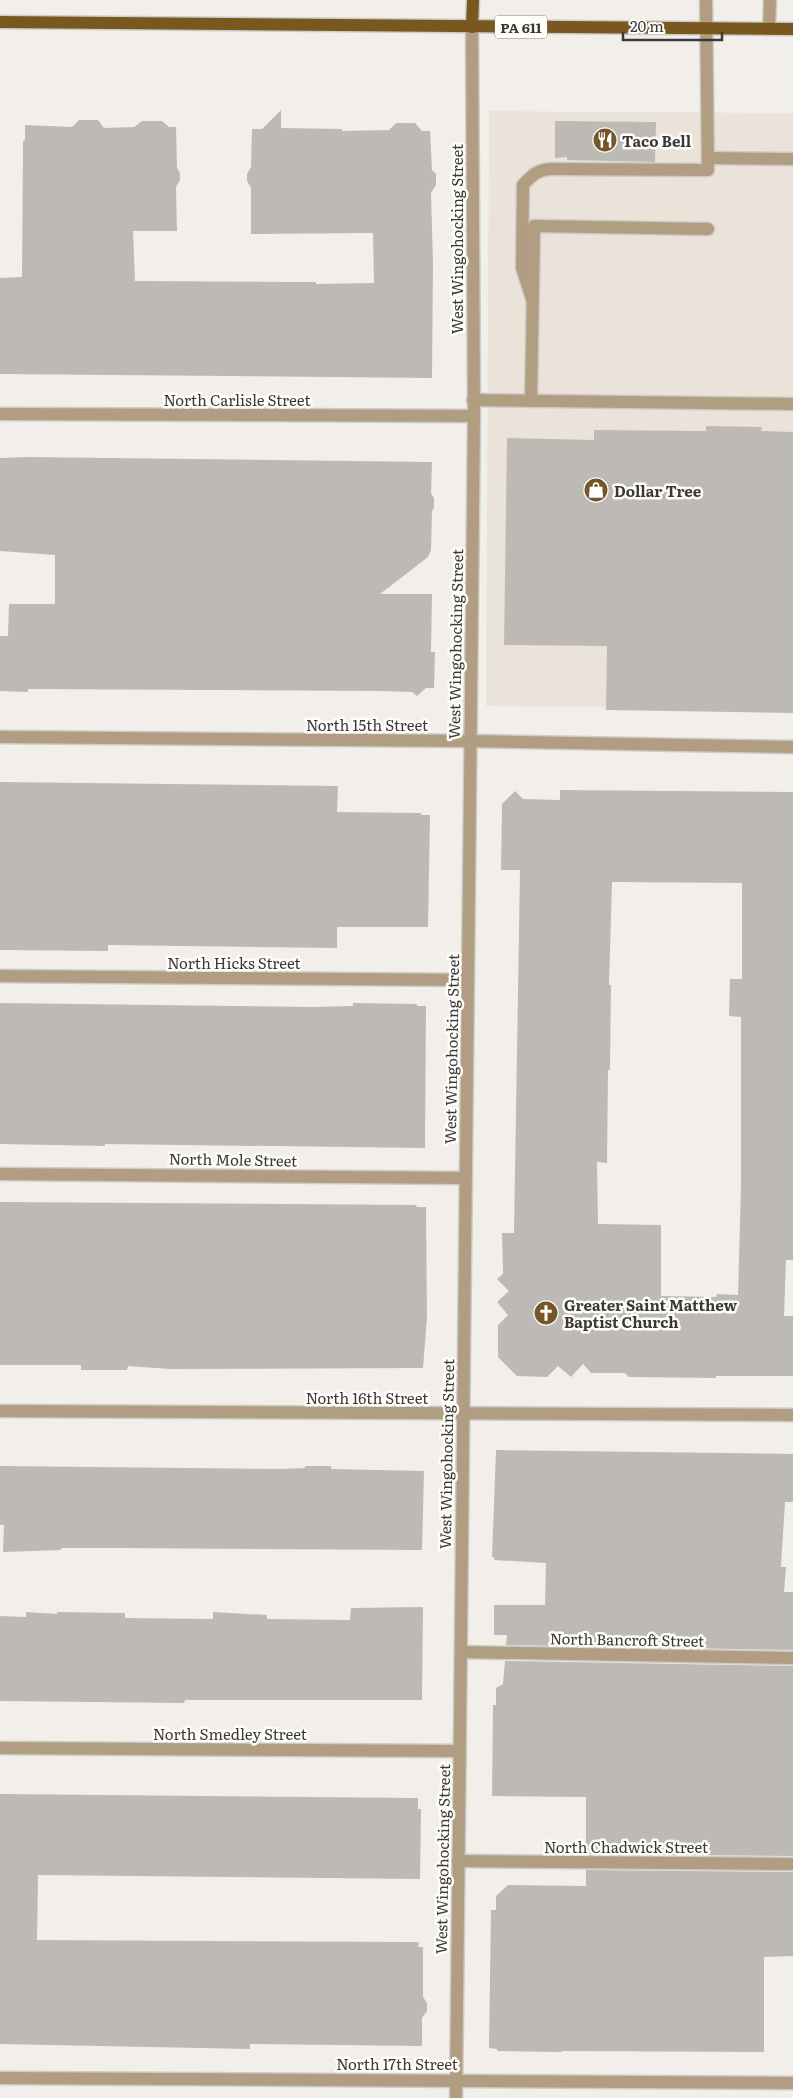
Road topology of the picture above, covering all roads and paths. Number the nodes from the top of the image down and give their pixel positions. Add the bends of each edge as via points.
1 (472, 0) edge
2 (706, 0) edge
3 (770, 0) edge
4 (0, 22) edge
5 (472, 27) junction
6 (707, 28) junction
7 (769, 29) junction
8 (793, 29) edge
9 (793, 159) edge
10 (708, 164) junction
11 (708, 229) dead end
12 (532, 299) junction
13 (473, 400) junction
14 (531, 401) junction
15 (793, 404) edge
16 (0, 414) edge
17 (474, 416) junction
18 (0, 737) edge
19 (470, 741) junction
20 (793, 747) edge
21 (0, 976) edge
22 (468, 980) junction
23 (0, 1174) edge
24 (466, 1178) junction
25 (0, 1411) edge
26 (463, 1413) junction
27 (793, 1415) edge
28 (461, 1652) junction
29 (793, 1658) edge
30 (0, 1748) edge
31 (460, 1751) junction
32 (458, 1862) junction
33 (793, 1864) edge
34 (0, 2078) edge
35 (456, 2080) junction
36 (793, 2083) edge
37 (456, 2098) edge

1 - 5 main road, West Wingohocking Street
2 - 6 street
3 - 7 street
4 - 5 main road, PA 611
5 - 6 main road, PA 611
5 - 13 street, West Wingohocking Street
6 - 7 main road, PA 611
6 - 10 street
7 - 8 main road, PA 611
9 - 10 street
10 - 12 street via 543,169 534,173 523,185 522,268
11 - 12 street via 534,226
12 - 14 street
13 - 14 street
13 - 17 street, West Wingohocking Street
14 - 15 street
16 - 17 street, North Carlisle Street
17 - 19 street, West Wingohocking Street
18 - 19 street, North 15th Street
19 - 20 street, North 15th Street
19 - 22 street, West Wingohocking Street
21 - 22 street, North Hicks Street
22 - 24 street, West Wingohocking Street
23 - 24 street, North Mole Street
24 - 26 street, West Wingohocking Street
25 - 26 street, North 16th Street
26 - 27 street, North 16th Street
26 - 28 street, West Wingohocking Street
28 - 29 street, North Bancroft Street
28 - 31 street, West Wingohocking Street
30 - 31 street, North Smedley Street
31 - 32 street, West Wingohocking Street
32 - 33 street, North Chadwick Street
32 - 35 street, West Wingohocking Street
34 - 35 street, North 17th Street
35 - 36 street, North 17th Street
35 - 37 street, West Wingohocking Street

